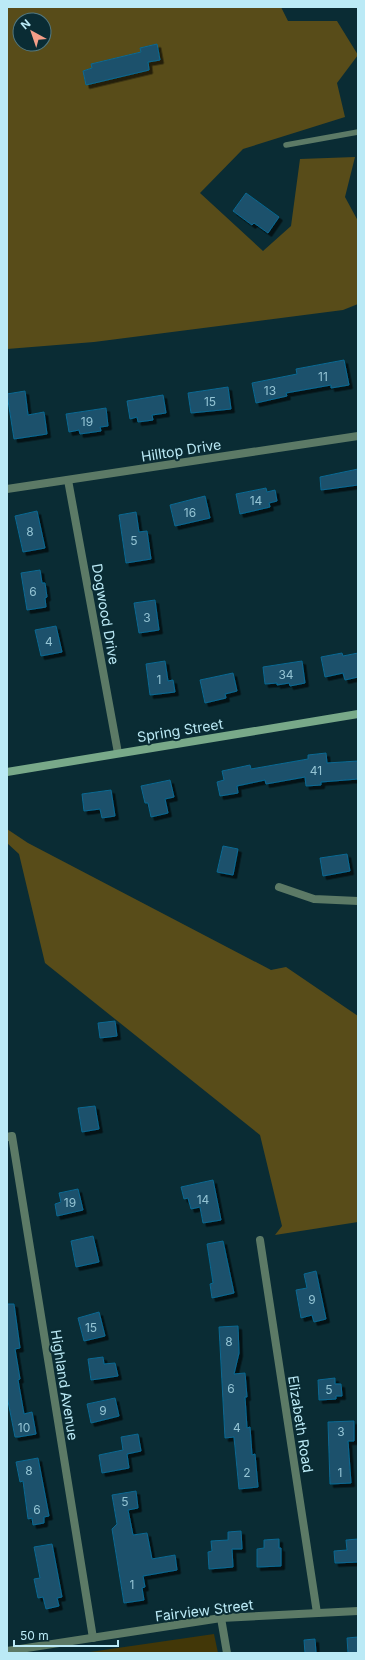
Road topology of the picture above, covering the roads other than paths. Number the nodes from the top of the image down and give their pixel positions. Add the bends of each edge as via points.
1 (358, 132) edge
2 (286, 145) dead end
3 (358, 436) edge
4 (68, 480) junction
5 (7, 489) edge
6 (358, 714) edge
7 (118, 753) junction
8 (7, 772) edge
9 (280, 887) dead end
10 (358, 901) edge
11 (10, 1136) edge
12 (260, 1240) dead end
13 (358, 1611) edge
14 (317, 1613) junction
15 (220, 1618) junction
16 (93, 1638) junction
17 (7, 1651) edge
18 (227, 1653) edge

1 - 2 lane
3 - 4 street, Hilltop Drive
4 - 5 street, Hilltop Drive
4 - 7 street, Dogwood Drive
6 - 7 street, Spring Street
7 - 8 street, Spring Street
9 - 10 street via 314,899
11 - 16 street, Highland Avenue
12 - 14 street, Elizabeth Road
13 - 14 street, Fairview Street
14 - 15 street, Fairview Street
15 - 16 street, Fairview Street
15 - 18 street
16 - 17 street, Fairview Street

